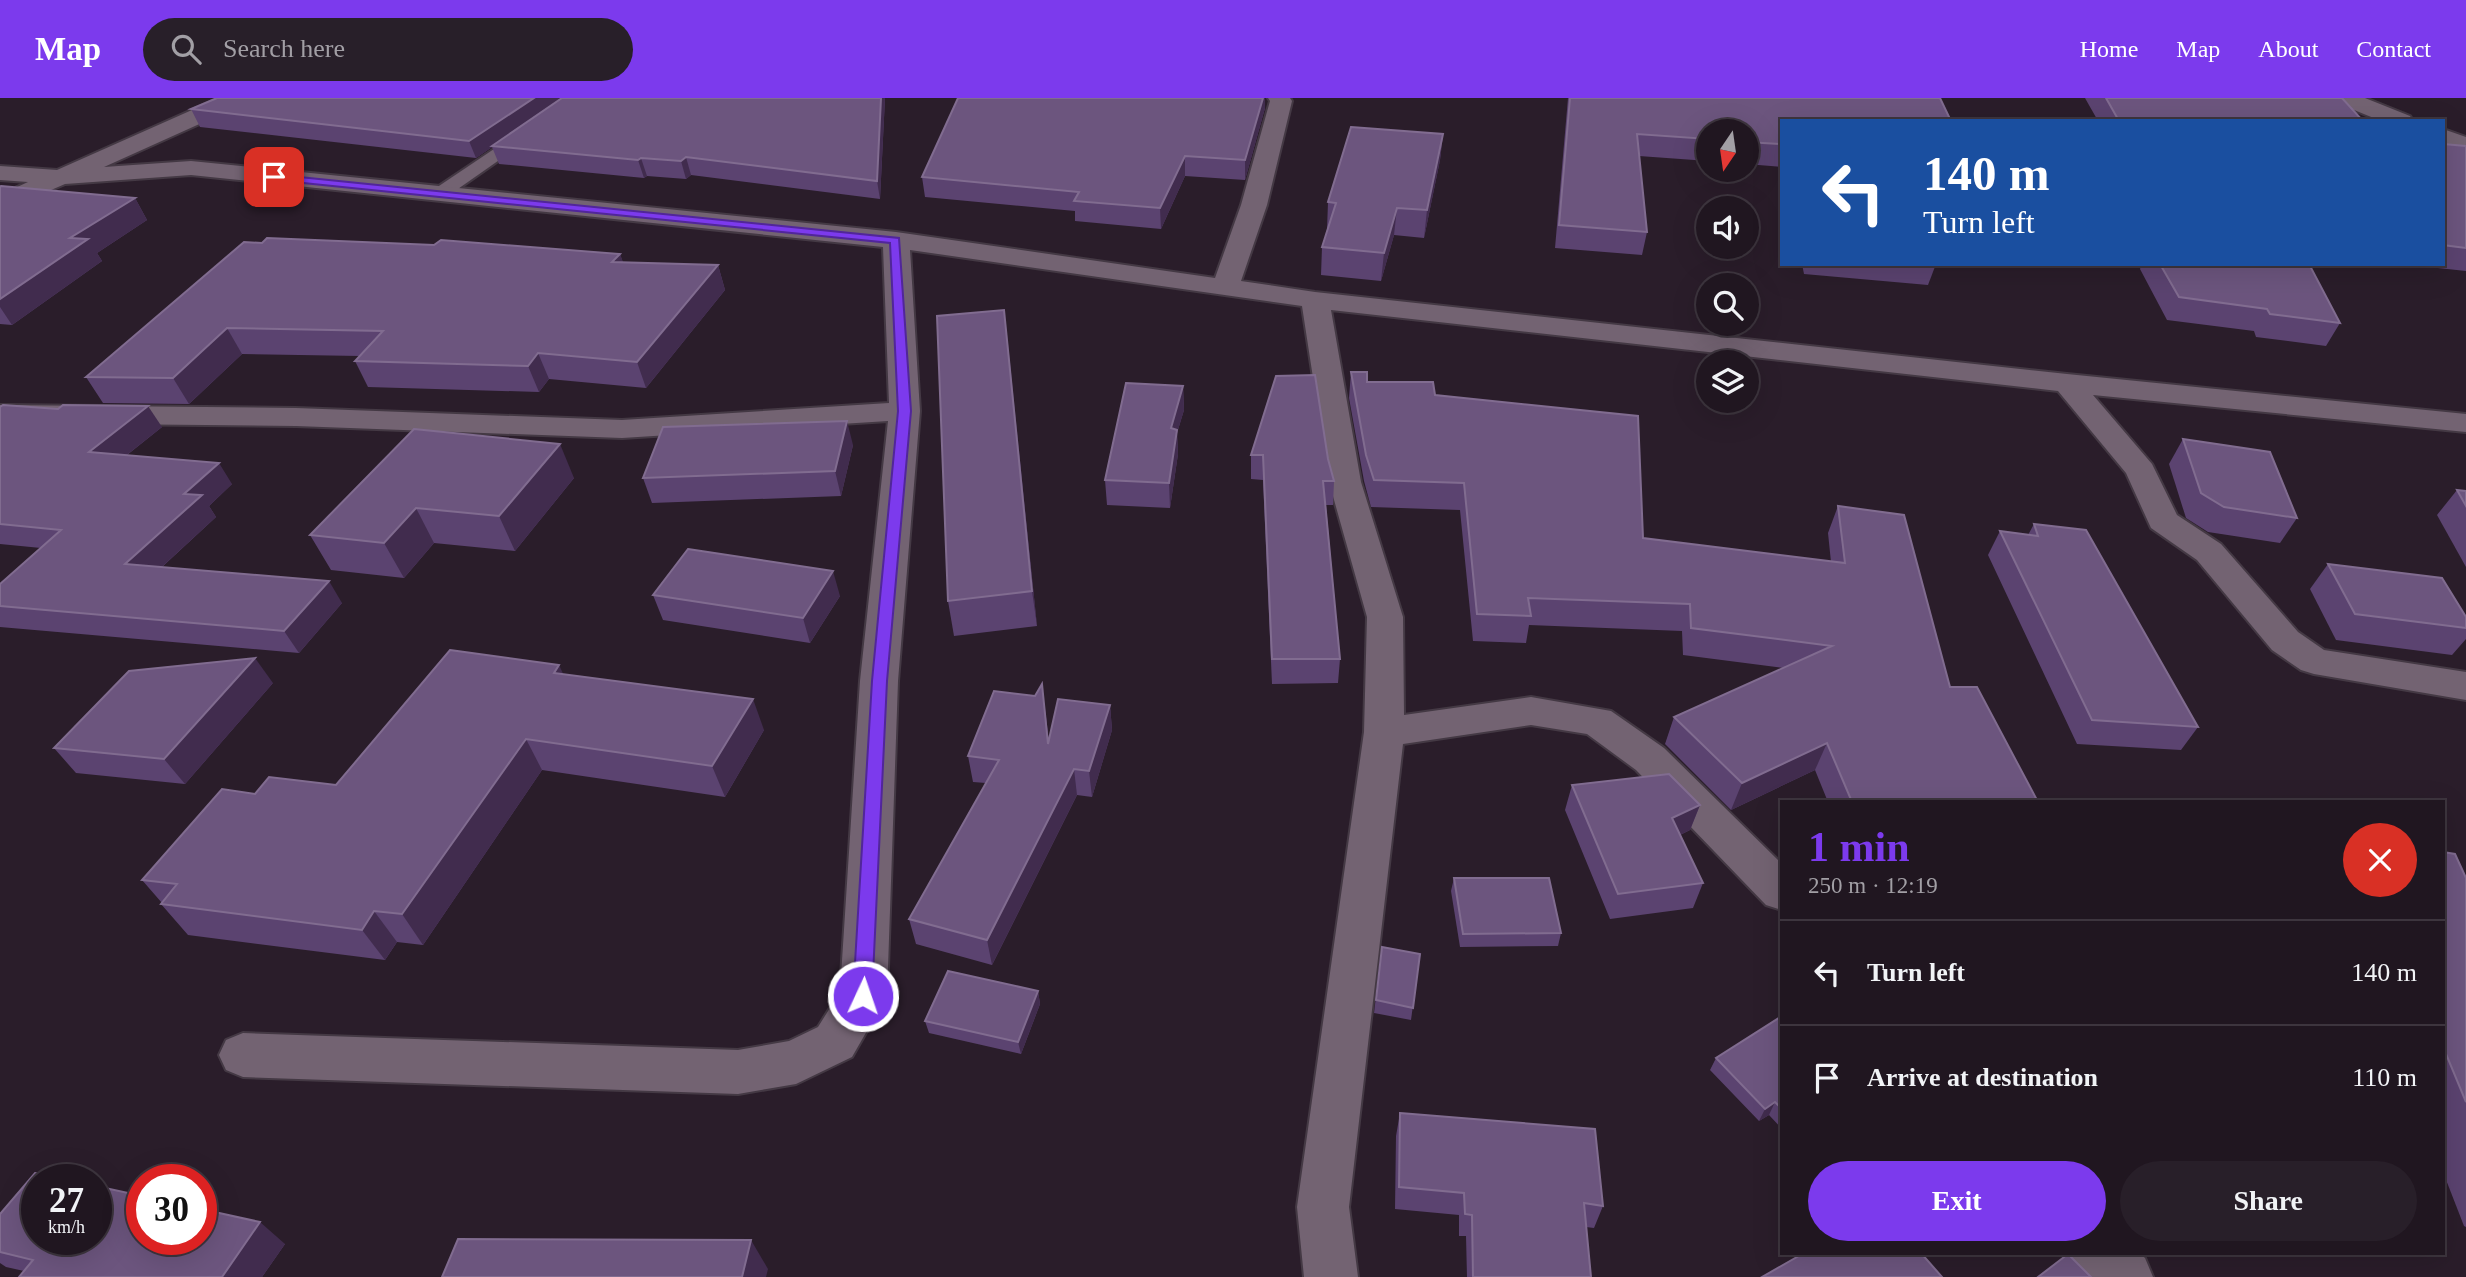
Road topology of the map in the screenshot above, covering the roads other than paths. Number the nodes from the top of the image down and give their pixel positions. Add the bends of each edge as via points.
1 (238, 98) edge
2 (580, 98) edge
3 (1279, 98) edge
4 (2345, 98) edge
5 (2397, 119) edge
6 (2445, 137) edge
7 (2466, 145) edge
8 (0, 173) edge
9 (60, 177) junction
10 (439, 194) junction
11 (0, 204) edge
12 (895, 240) junction
13 (1226, 286) junction
14 (1315, 300) junction
15 (2067, 383) junction
16 (905, 411) junction
17 (0, 414) edge
18 (2466, 423) edge
19 (2466, 686) edge
20 (1384, 732) junction
21 (1780, 890) edge
22 (243, 1055) dead end
23 (2095, 1255) edge
24 (1331, 1277) edge
25 (2126, 1277) edge

1 - 9 street
2 - 10 lane
3 - 13 street via 1254,205
4 - 5 street
6 - 7 street
8 - 9 street
9 - 10 street via 191,168
9 - 11 street
10 - 12 street
12 - 13 street
12 - 16 street
13 - 14 street
14 - 15 street
14 - 20 street via 1345,482 1385,617
15 - 18 street
15 - 19 street via 2141,471 2163,521 2210,552 2285,641 2314,661
16 - 17 street via 622,429 296,417
16 - 22 street via 880,681 863,996 835,1042 796,1062 738,1072
20 - 21 street via 1531,711 1597,721 1650,759
20 - 24 street via 1323,1207
23 - 25 street

